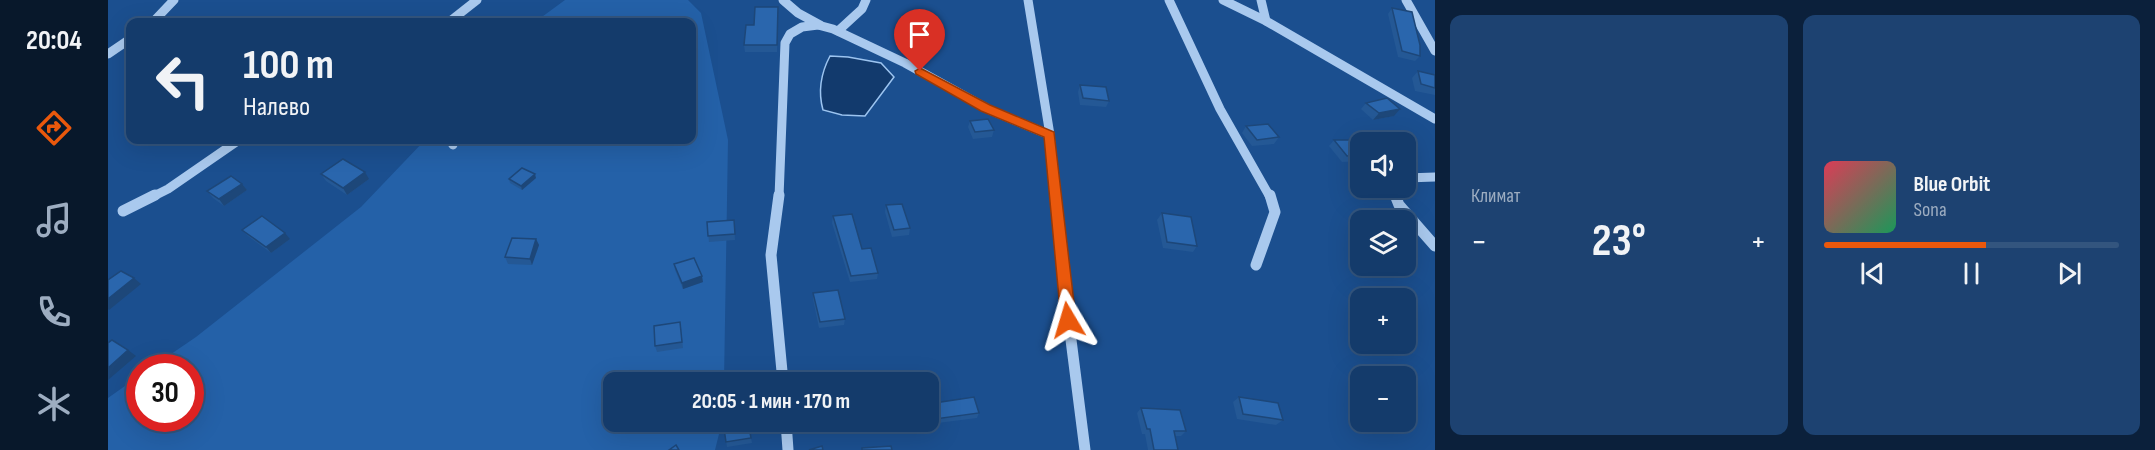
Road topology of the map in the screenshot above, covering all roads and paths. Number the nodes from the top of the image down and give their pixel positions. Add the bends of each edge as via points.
1 (174, 0) edge
2 (477, 0) edge
3 (783, 0) edge
4 (866, 0) edge
5 (1028, 0) edge
6 (1169, 0) edge
7 (1223, 0) edge
8 (1261, 0) edge
9 (1406, 0) edge
10 (157, 18) edge
11 (454, 18) edge
12 (1266, 21) junction
13 (820, 25) junction
14 (838, 31) junction
15 (126, 42) edge
16 (1435, 51) edge
17 (108, 54) edge
18 (1433, 116) edge
19 (1050, 135) junction
20 (233, 144) edge
21 (1416, 176) edge
22 (1435, 177) edge
23 (1396, 198) edge
24 (123, 211) dead end
25 (1435, 246) edge
26 (1256, 265) dead end
27 (782, 372) edge
28 (787, 432) edge
29 (788, 450) edge
30 (1085, 450) edge

1 - 10 street
2 - 11 street
3 - 13 street via 798,14
4 - 14 street via 862,9
5 - 19 street
6 - 26 street via 1220,108 1270,196 1275,212
7 - 12 street
8 - 12 street
9 - 16 street
12 - 18 street
13 - 14 street
13 - 27 street via 795,29 785,43 781,182 771,255
14 - 19 street via 903,61 986,108
15 - 17 street
19 - 30 street
20 - 24 street via 168,189
21 - 22 street
23 - 25 street
28 - 29 street

